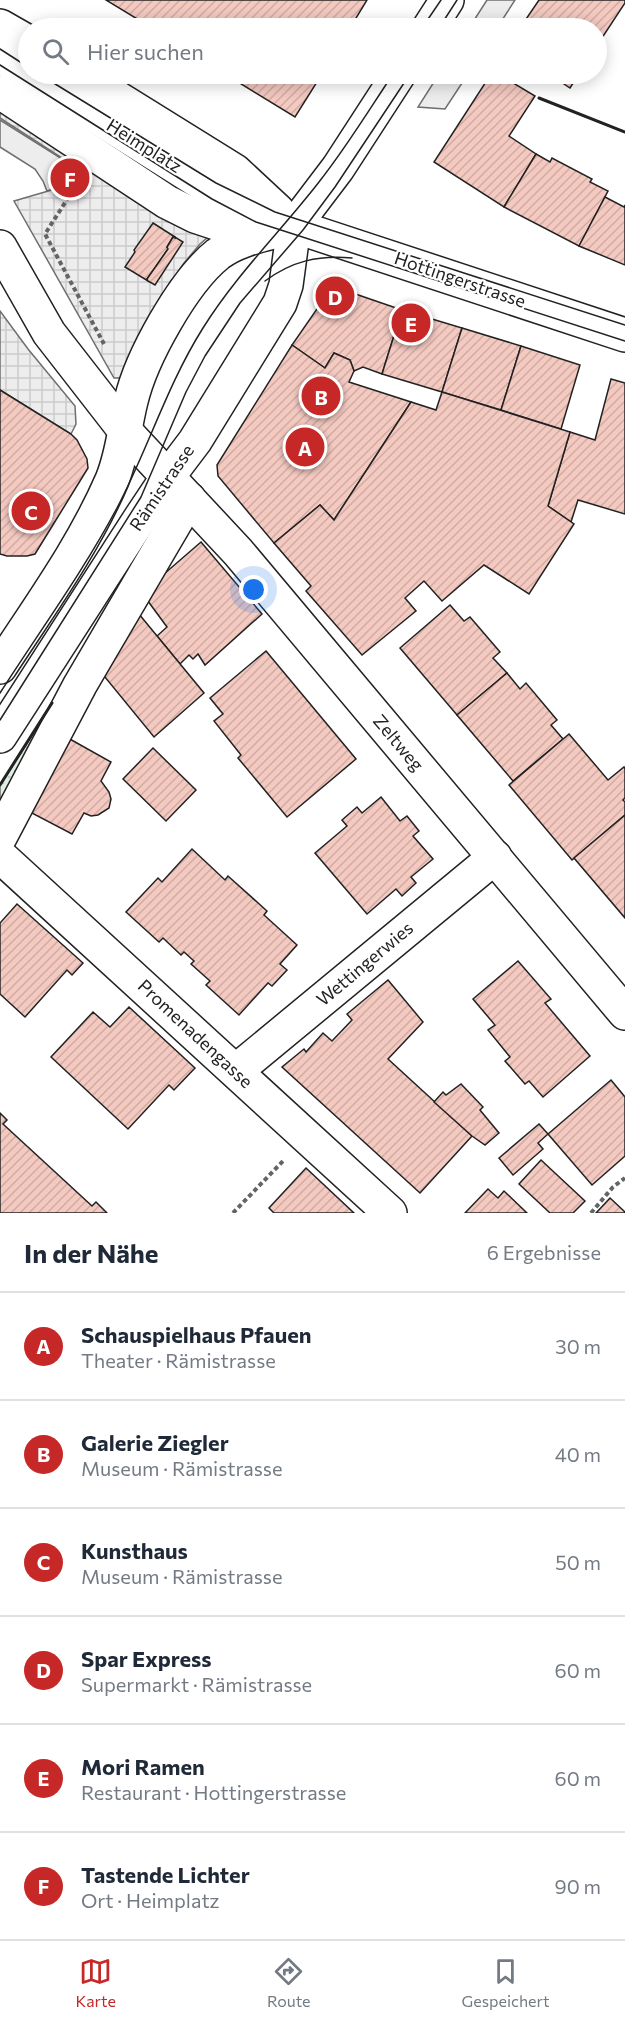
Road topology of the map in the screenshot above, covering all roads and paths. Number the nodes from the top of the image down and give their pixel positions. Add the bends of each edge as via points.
1 (447, 0) edge
2 (435, 18) edge
3 (0, 26) edge
4 (18, 36) edge
5 (0, 56) edge
6 (18, 67) edge
7 (44, 84) edge
8 (95, 84) edge
9 (393, 84) edge
10 (0, 92) edge
11 (79, 180) dead end
12 (294, 226) junction
13 (0, 247) edge
14 (625, 335) edge
15 (105, 345) dead end
16 (126, 432) junction
17 (178, 489) junction
18 (0, 667) edge
19 (0, 736) edge
20 (0, 837) edge
21 (0, 856) edge
22 (495, 857) junction
23 (625, 1013) edge
24 (236, 1071) junction
25 (286, 1157) dead end
26 (625, 1178) edge
27 (233, 1213) edge
28 (390, 1213) edge
29 (591, 1213) edge

1 - 2 street
3 - 4 street
5 - 6 street, Heimplatz
7 - 12 street, Heimplatz via 211,189
8 - 12 street, Heimplatz via 235,171
9 - 12 street, Rämistrasse via 338,168
10 - 12 street, Heimplatz via 167,202 195,216 216,223
11 - 15 path via 45,234
12 - 14 street, Hottingerstrasse
12 - 16 street via 236,243 201,270 177,302 136,382
12 - 17 street, Rämistrasse via 280,303 195,441
13 - 16 street via 49,333
16 - 17 street
16 - 18 street via 112,480 89,527
17 - 19 street, Rämistrasse
17 - 20 street
17 - 22 street, Zeltweg via 245,561
21 - 24 street, Promenadengasse
22 - 23 street, Zeltweg
22 - 24 street, Wettingerwies
24 - 28 street, Promenadengasse
25 - 27 path
26 - 29 path

